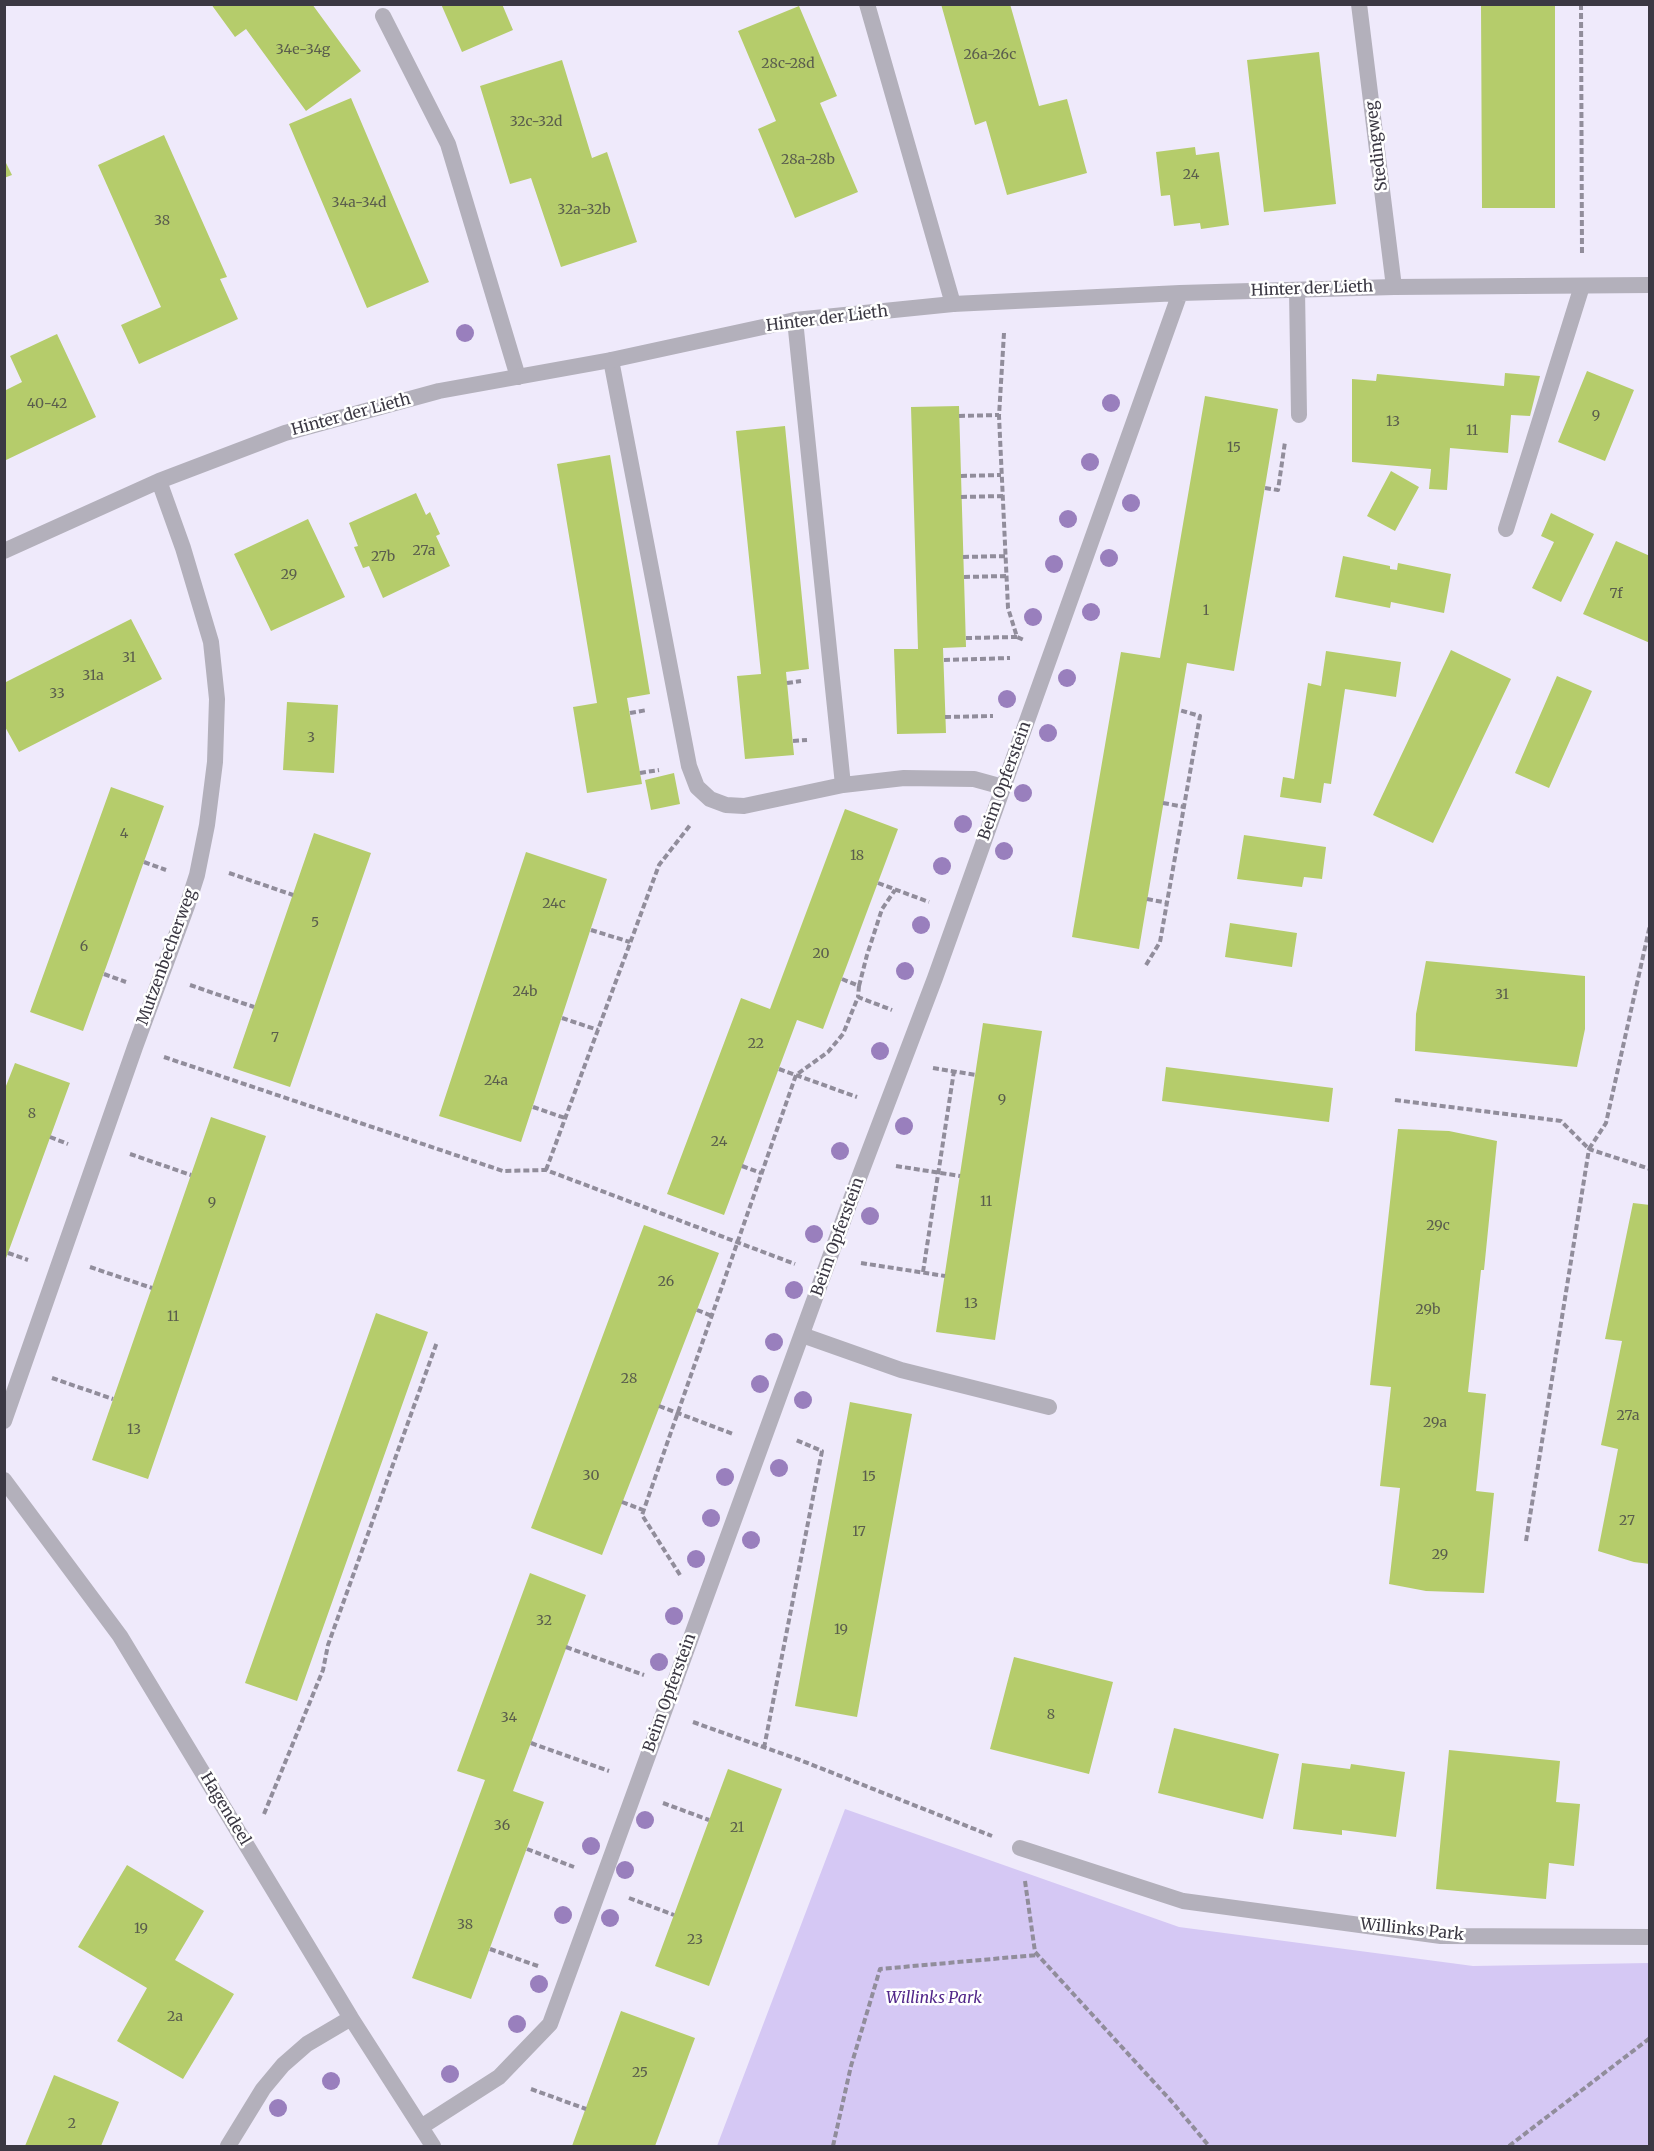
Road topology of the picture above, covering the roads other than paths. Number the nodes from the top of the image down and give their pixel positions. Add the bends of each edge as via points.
1 (867, 4) edge
2 (1359, 4) edge
3 (383, 16) dead end
4 (1582, 285) junction
5 (1650, 285) edge
6 (1394, 287) junction
7 (1297, 290) junction
8 (1180, 293) junction
9 (953, 304) junction
10 (795, 320) junction
11 (611, 360) junction
12 (518, 377) junction
13 (1299, 416) road end
14 (159, 481) junction
15 (1506, 529) dead end
16 (4, 551) edge
17 (843, 785) junction
18 (1003, 787) junction
19 (802, 1335) junction
20 (1049, 1407) dead end
21 (4, 1421) edge
22 (4, 1480) edge
23 (1020, 1848) road end
24 (1650, 1937) edge
25 (351, 2018) junction
26 (421, 2127) junction
27 (228, 2146) edge
28 (433, 2146) edge

1 - 9 street
2 - 6 street, Stedingweg
3 - 12 street via 448,144
4 - 5 street, Hinter der Lieth
4 - 6 street, Hinter der Lieth
4 - 15 street
6 - 7 street, Hinter der Lieth
7 - 8 street, Hinter der Lieth
7 - 13 street
8 - 9 street, Hinter der Lieth
8 - 18 street, Beim Opferstein
9 - 10 street, Hinter der Lieth
10 - 11 street, Hinter der Lieth
10 - 17 street
11 - 12 street, Hinter der Lieth
11 - 17 street via 689,765 697,787 710,799 744,806
12 - 14 street, Hinter der Lieth via 439,391 285,433
14 - 16 street, Hinter der Lieth
14 - 21 street, Mutzenbecherweg via 212,642 217,699 207,825 187,906
17 - 18 street via 947,778 974,779
18 - 19 street, Beim Opferstein
19 - 20 street via 901,1370
19 - 26 street, Beim Opferstein via 550,2024 499,2077
22 - 25 street, Hagendeel via 120,1636
23 - 24 street, Willinks Park via 1183,1901 1441,1936
25 - 26 street, Hagendeel
25 - 27 street via 307,2044 284,2065 263,2089
26 - 28 street, Hagendeel

